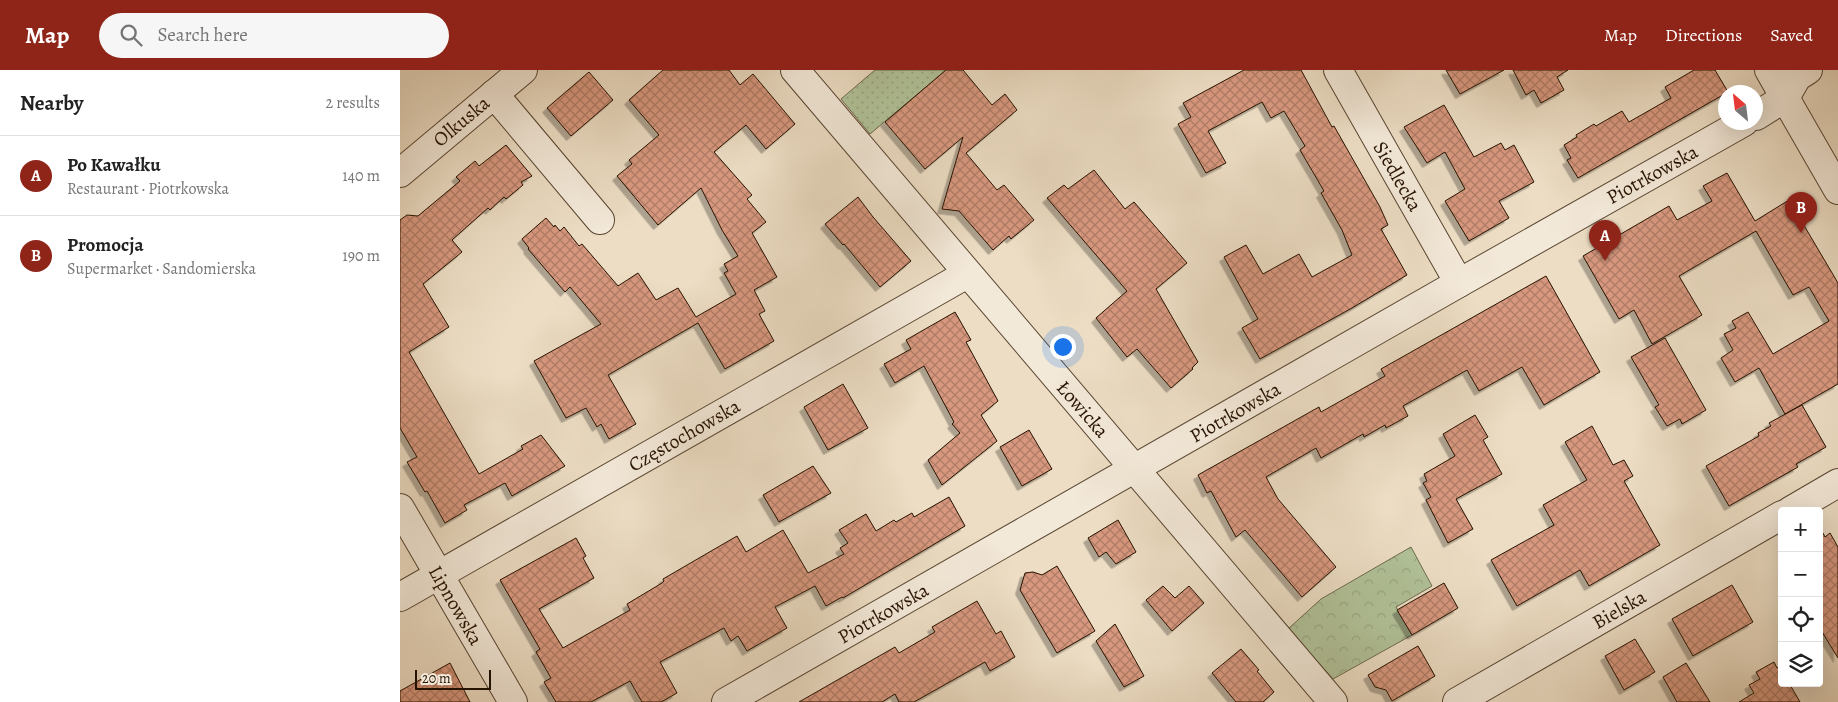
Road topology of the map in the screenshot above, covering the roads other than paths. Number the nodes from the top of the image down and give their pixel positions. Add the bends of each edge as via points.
1 (522, 70) edge
2 (795, 70) edge
3 (1338, 70) edge
4 (1769, 70) edge
5 (1808, 70) edge
6 (494, 94) junction
7 (1785, 98) junction
8 (1763, 112) edge
9 (1730, 130) edge
10 (400, 173) edge
11 (1838, 190) edge
12 (600, 220) dead end
13 (967, 274) junction
14 (1459, 283) junction
15 (1135, 469) junction
16 (1838, 483) edge
17 (1797, 507) edge
18 (400, 508) edge
19 (1778, 517) edge
20 (438, 576) junction
21 (400, 597) edge
22 (1327, 700) edge
23 (512, 702) edge
24 (726, 702) edge
25 (1457, 702) edge

1 - 6 street, Olkuska
2 - 13 street, Łowicka
3 - 14 street, Siedlecka
4 - 7 street
5 - 7 street via 1797,77
6 - 10 street, Olkuska
6 - 12 street
7 - 8 street
7 - 11 street
9 - 14 street, Piotrkowska
13 - 15 street, Łowicka
13 - 20 street, Częstochowska
14 - 15 street, Piotrkowska
15 - 22 street, Łowicka
15 - 24 street, Piotrkowska
16 - 17 street
18 - 20 street, Lipnowska
19 - 25 street, Bielska
20 - 21 street, Częstochowska
20 - 23 street, Lipnowska

